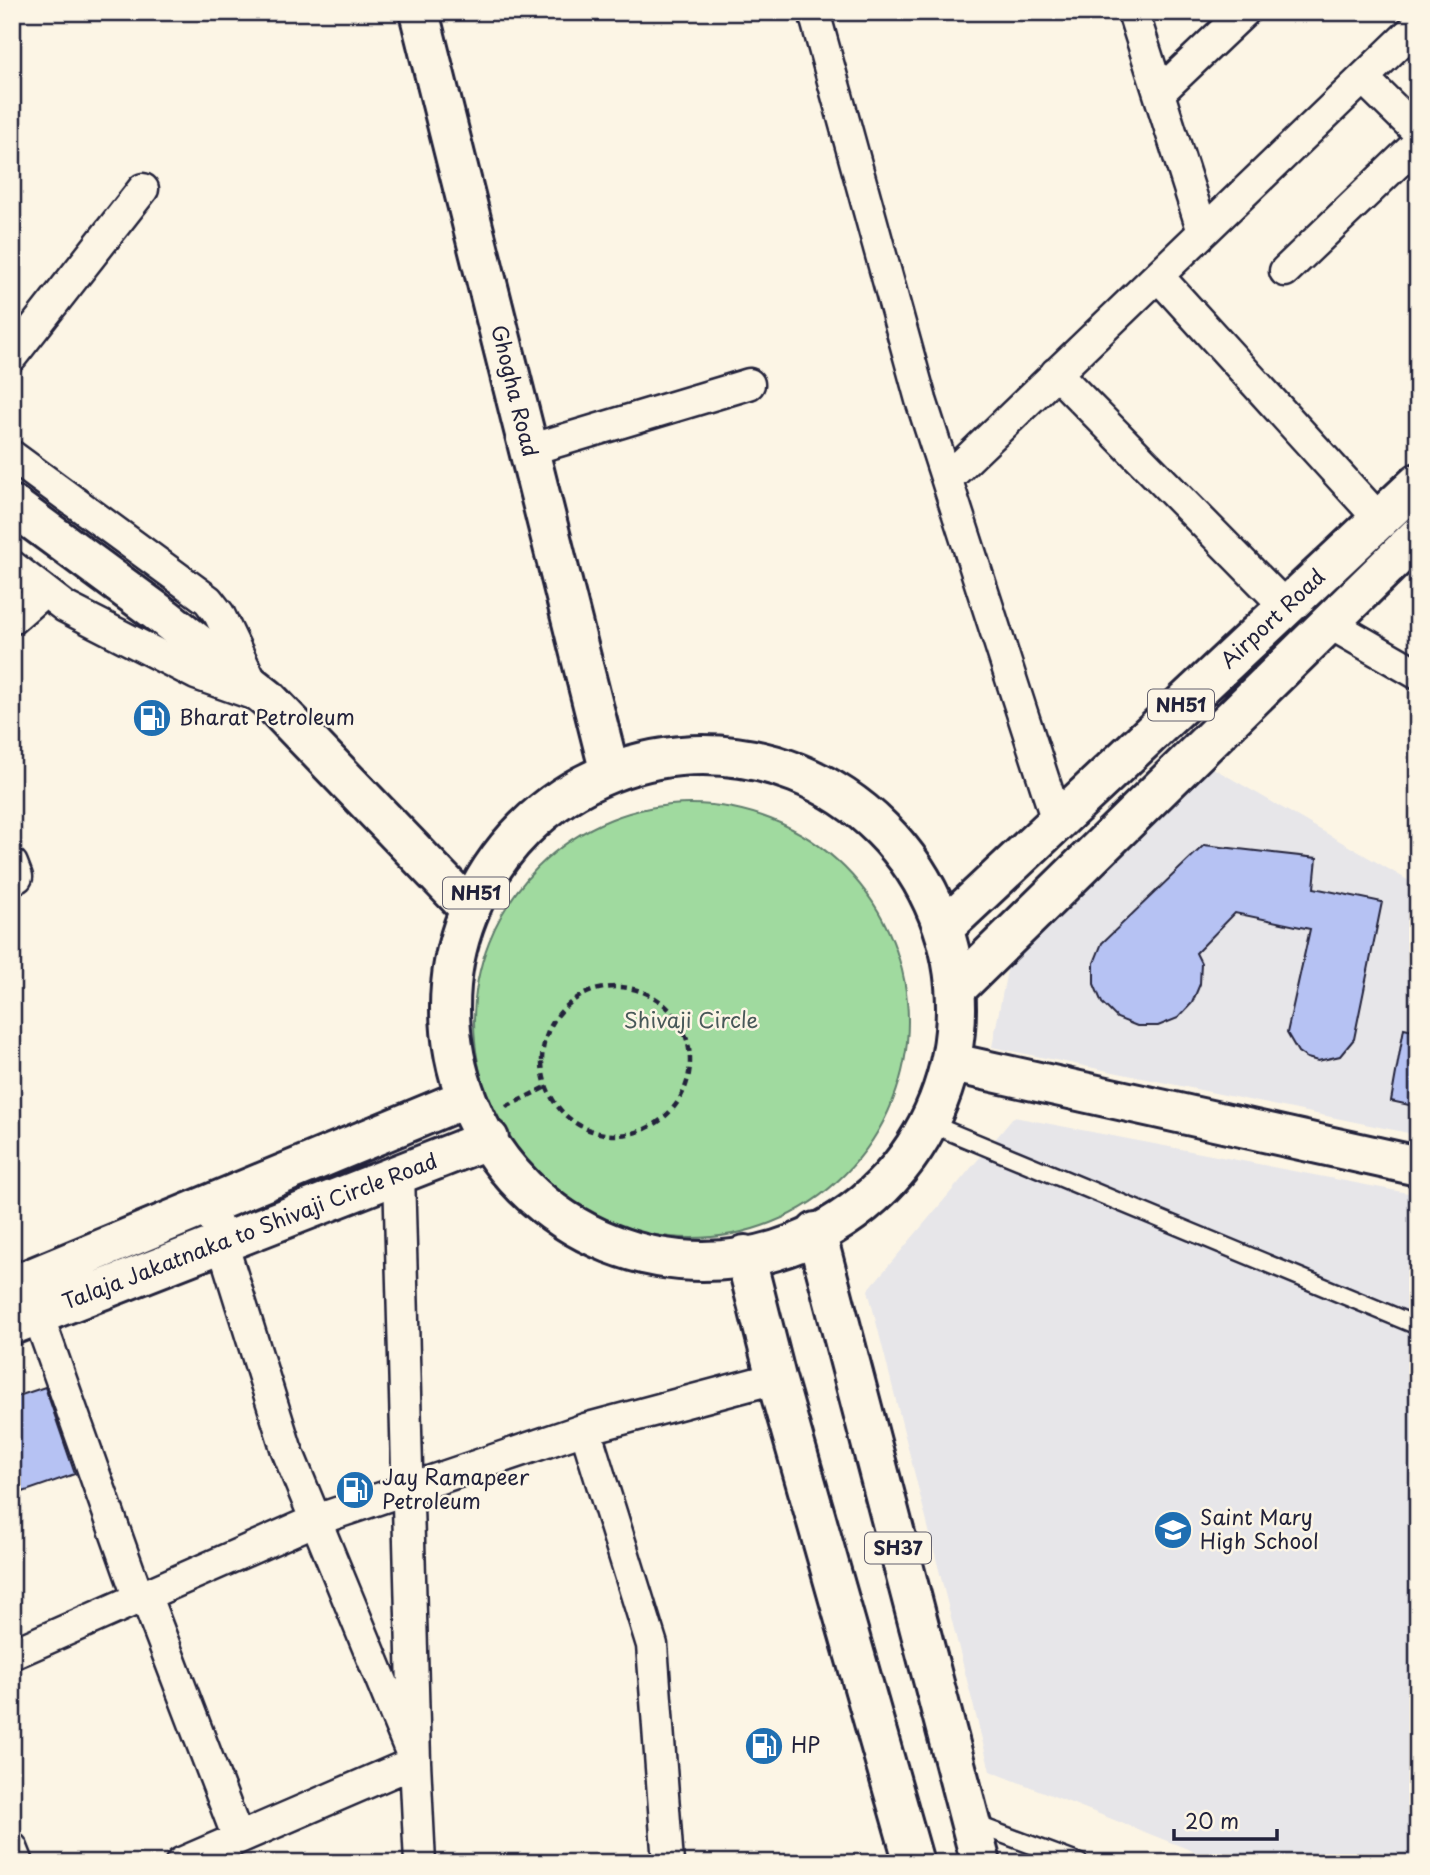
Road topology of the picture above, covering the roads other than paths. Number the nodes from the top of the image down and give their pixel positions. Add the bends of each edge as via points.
1 (419, 12) edge
2 (814, 12) edge
3 (1133, 12) edge
4 (1244, 12) edge
5 (1418, 25) edge
6 (1363, 78) junction
7 (1159, 93) junction
8 (1418, 132) edge
9 (1418, 143) edge
10 (143, 189) dead end
11 (1203, 232) junction
12 (1285, 271) dead end
13 (1158, 276) junction
14 (12, 356) edge
15 (1056, 373) junction
16 (749, 384) dead end
17 (529, 450) junction
18 (12, 456) edge
19 (948, 478) junction
20 (1418, 483) edge
21 (12, 505) edge
22 (1379, 519) junction
23 (1418, 536) edge
24 (12, 566) edge
25 (44, 591) junction
26 (1286, 607) junction
27 (12, 620) edge
28 (1329, 623) junction
29 (1255, 635) junction
30 (1286, 666) junction
31 (1418, 674) edge
32 (261, 694) junction
33 (609, 769) junction
34 (1057, 821) junction
35 (467, 906) junction
36 (945, 927) junction
37 (957, 988) junction
38 (953, 1063) junction
39 (477, 1120) junction
40 (931, 1124) junction
41 (1418, 1166) edge
42 (399, 1173) junction
43 (210, 1204) junction
44 (816, 1232) junction
45 (222, 1241) junction
46 (745, 1255) junction
47 (12, 1286) edge
48 (25, 1320) edge
49 (1418, 1326) edge
50 (776, 1378) junction
51 (585, 1429) junction
52 (410, 1489) junction
53 (316, 1520) junction
54 (142, 1598) junction
55 (12, 1654) edge
56 (415, 1762) junction
57 (969, 1822) junction
58 (238, 1838) junction
59 (12, 1848) edge
60 (18, 1863) edge
61 (181, 1863) edge
62 (420, 1863) edge
63 (668, 1863) edge
64 (914, 1863) edge
65 (981, 1863) edge
66 (1080, 1863) edge

1 - 17 main road, Ghogha Road
2 - 19 street via 921,400
3 - 7 street
4 - 7 street
5 - 6 street
6 - 8 street
6 - 11 street
7 - 11 street
9 - 12 street
10 - 14 street
11 - 13 street
13 - 15 street
13 - 22 street
15 - 19 street
15 - 26 street
16 - 17 street
17 - 33 main road, Ghogha Road
18 - 32 street via 208,600
19 - 34 street
20 - 22 main road, Airport Road / NH51
21 - 32 main road
22 - 26 main road, Airport Road / NH51
23 - 28 main road, Airport Road / NH51
24 - 25 street
25 - 27 street
25 - 32 street via 65,607 196,674
26 - 29 main road, Airport Road / NH51
28 - 30 main road, Airport Road / NH51
28 - 31 street
29 - 30 main road
29 - 34 main road, Airport Road / NH51
30 - 37 main road, Airport Road / NH51
32 - 35 main road
33 - 35 main road, NH51 via 524,823
33 - 36 main road, NH51 via 710,752 810,776 892,838
34 - 36 main road, Airport Road / NH51
35 - 39 main road, NH51 via 446,1002
36 - 37 main road, NH51
37 - 38 main road, NH51
38 - 40 main road, NH51
38 - 41 main road
39 - 42 main road, Talaja Jakatnaka to Shivaji Circle Road
39 - 43 main road, Talaja Jakatnaka to Shivaji Circle Road
39 - 46 main road, NH51 via 516,1182 594,1239 689,1263
40 - 44 main road, NH51 via 871,1201
40 - 49 lane
42 - 45 main road, Talaja Jakatnaka to Shivaji Circle Road
42 - 52 street
43 - 45 street
43 - 47 main road, Talaja Jakatnaka to Shivaji Circle Road
44 - 46 main road, NH51 via 785,1250
44 - 57 main road, SH37
45 - 48 main road, Talaja Jakatnaka to Shivaji Circle Road
45 - 53 street via 286,1448
46 - 50 main road
48 - 54 street
50 - 51 street
50 - 64 main road
51 - 52 street
51 - 63 street via 652,1645
52 - 53 street
52 - 56 street
53 - 54 street
53 - 56 street
54 - 55 street
54 - 58 street
56 - 58 street
56 - 62 street
57 - 65 main road, SH37
57 - 66 lane
58 - 61 street
59 - 60 street

